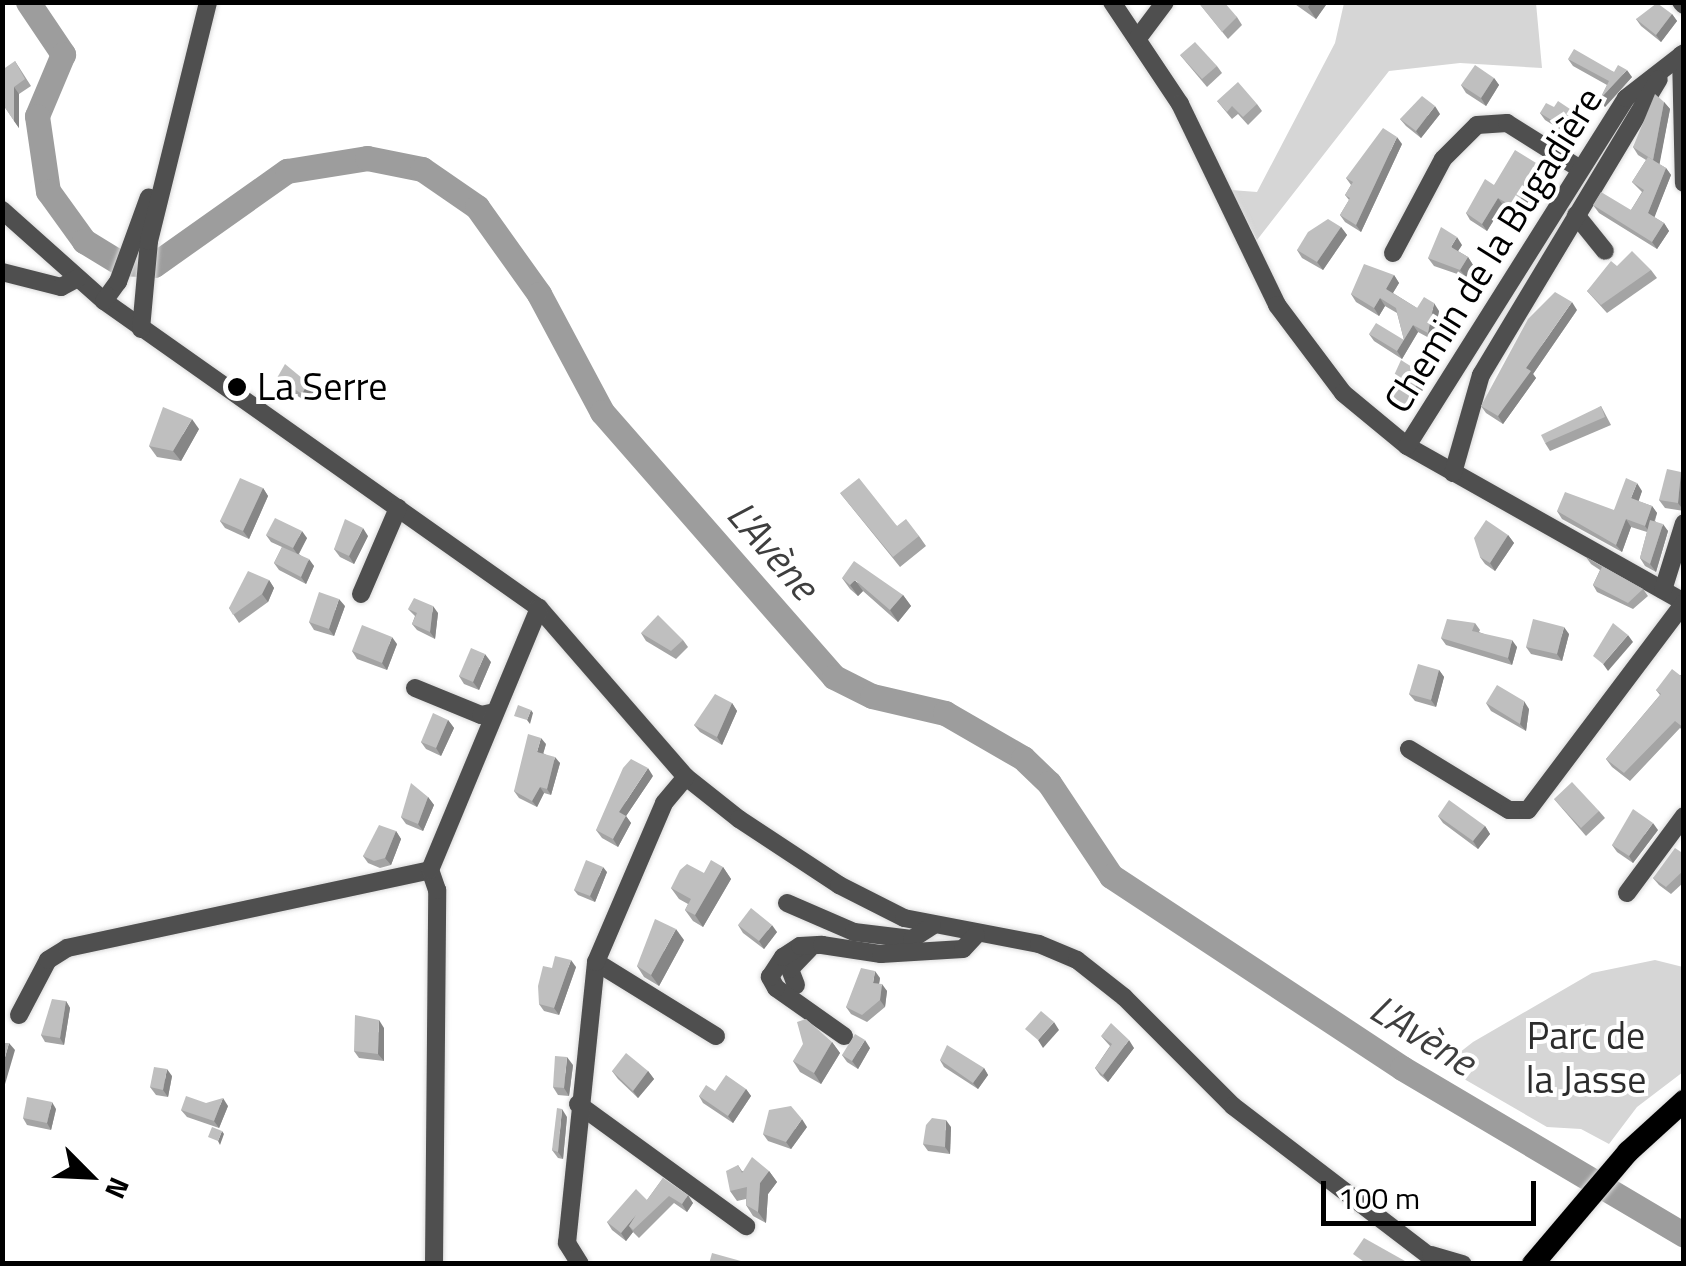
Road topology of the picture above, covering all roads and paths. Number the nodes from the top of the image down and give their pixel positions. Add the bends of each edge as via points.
1 (208, 2) edge
2 (1112, 2) edge
3 (1164, 2) edge
4 (1138, 38) junction
5 (1682, 54) edge
6 (1662, 70) junction
7 (1578, 167) junction
8 (1684, 183) edge
9 (2, 210) edge
10 (1576, 216) junction
11 (141, 240) junction
12 (1606, 251) dead end
13 (1393, 253) dead end
14 (2, 272) edge
15 (78, 278) junction
16 (104, 302) junction
17 (141, 329) junction
18 (1407, 446) junction
19 (1453, 473) junction
20 (398, 508) junction
21 (1684, 523) edge
22 (1663, 590) junction
23 (361, 594) dead end
24 (1684, 602) edge
25 (539, 608) junction
26 (414, 688) dead end
27 (496, 712) junction
28 (1410, 749) dead end
29 (686, 776) junction
30 (1684, 816) edge
31 (430, 870) junction
32 (1627, 893) dead end
33 (787, 903) dead end
34 (932, 926) junction
35 (976, 934) junction
36 (814, 946) junction
37 (596, 962) junction
38 (796, 985) dead end
39 (19, 1015) dead end
40 (716, 1036) dead end
41 (844, 1036) dead end
42 (1684, 1101) edge
43 (578, 1104) junction
44 (746, 1226) dead end
45 (1435, 1259) edge
46 (434, 1264) edge
47 (580, 1264) edge
48 (1463, 1264) edge
49 (1533, 1264) edge

1 - 11 street
2 - 4 street
3 - 4 street
4 - 18 street via 1180,104 1276,305 1343,393
5 - 6 street, Chemin de la Bugadière
5 - 8 street
6 - 7 street, Chemin de la Bugadière via 1626,98
6 - 10 street
7 - 13 street via 1507,123 1477,125 1443,159
7 - 18 street, Chemin de la Bugadière
9 - 15 street
10 - 12 street
10 - 19 street via 1480,375
11 - 16 street
11 - 17 street
14 - 15 street via 60,286
15 - 16 street
16 - 17 street
17 - 20 street
18 - 19 street
19 - 22 street
20 - 23 street
20 - 25 street
21 - 22 street
22 - 24 street
24 - 28 street via 1528,810 1509,810
25 - 27 street
25 - 29 street
26 - 27 street via 481,716
27 - 31 street
29 - 34 street via 838,885
29 - 37 street via 664,802
30 - 32 street
31 - 39 street via 67,948 48,960
31 - 46 street via 437,890
33 - 34 street via 854,932 912,939
34 - 35 street
35 - 36 street via 962,949 880,954
35 - 45 street via 1039,944 1077,960 1316,1176
36 - 38 street via 790,968
36 - 41 street via 783,957 770,977
37 - 40 street
37 - 43 street
42 - 49 main road via 1628,1152
43 - 44 street
43 - 47 street via 567,1243
45 - 48 street

